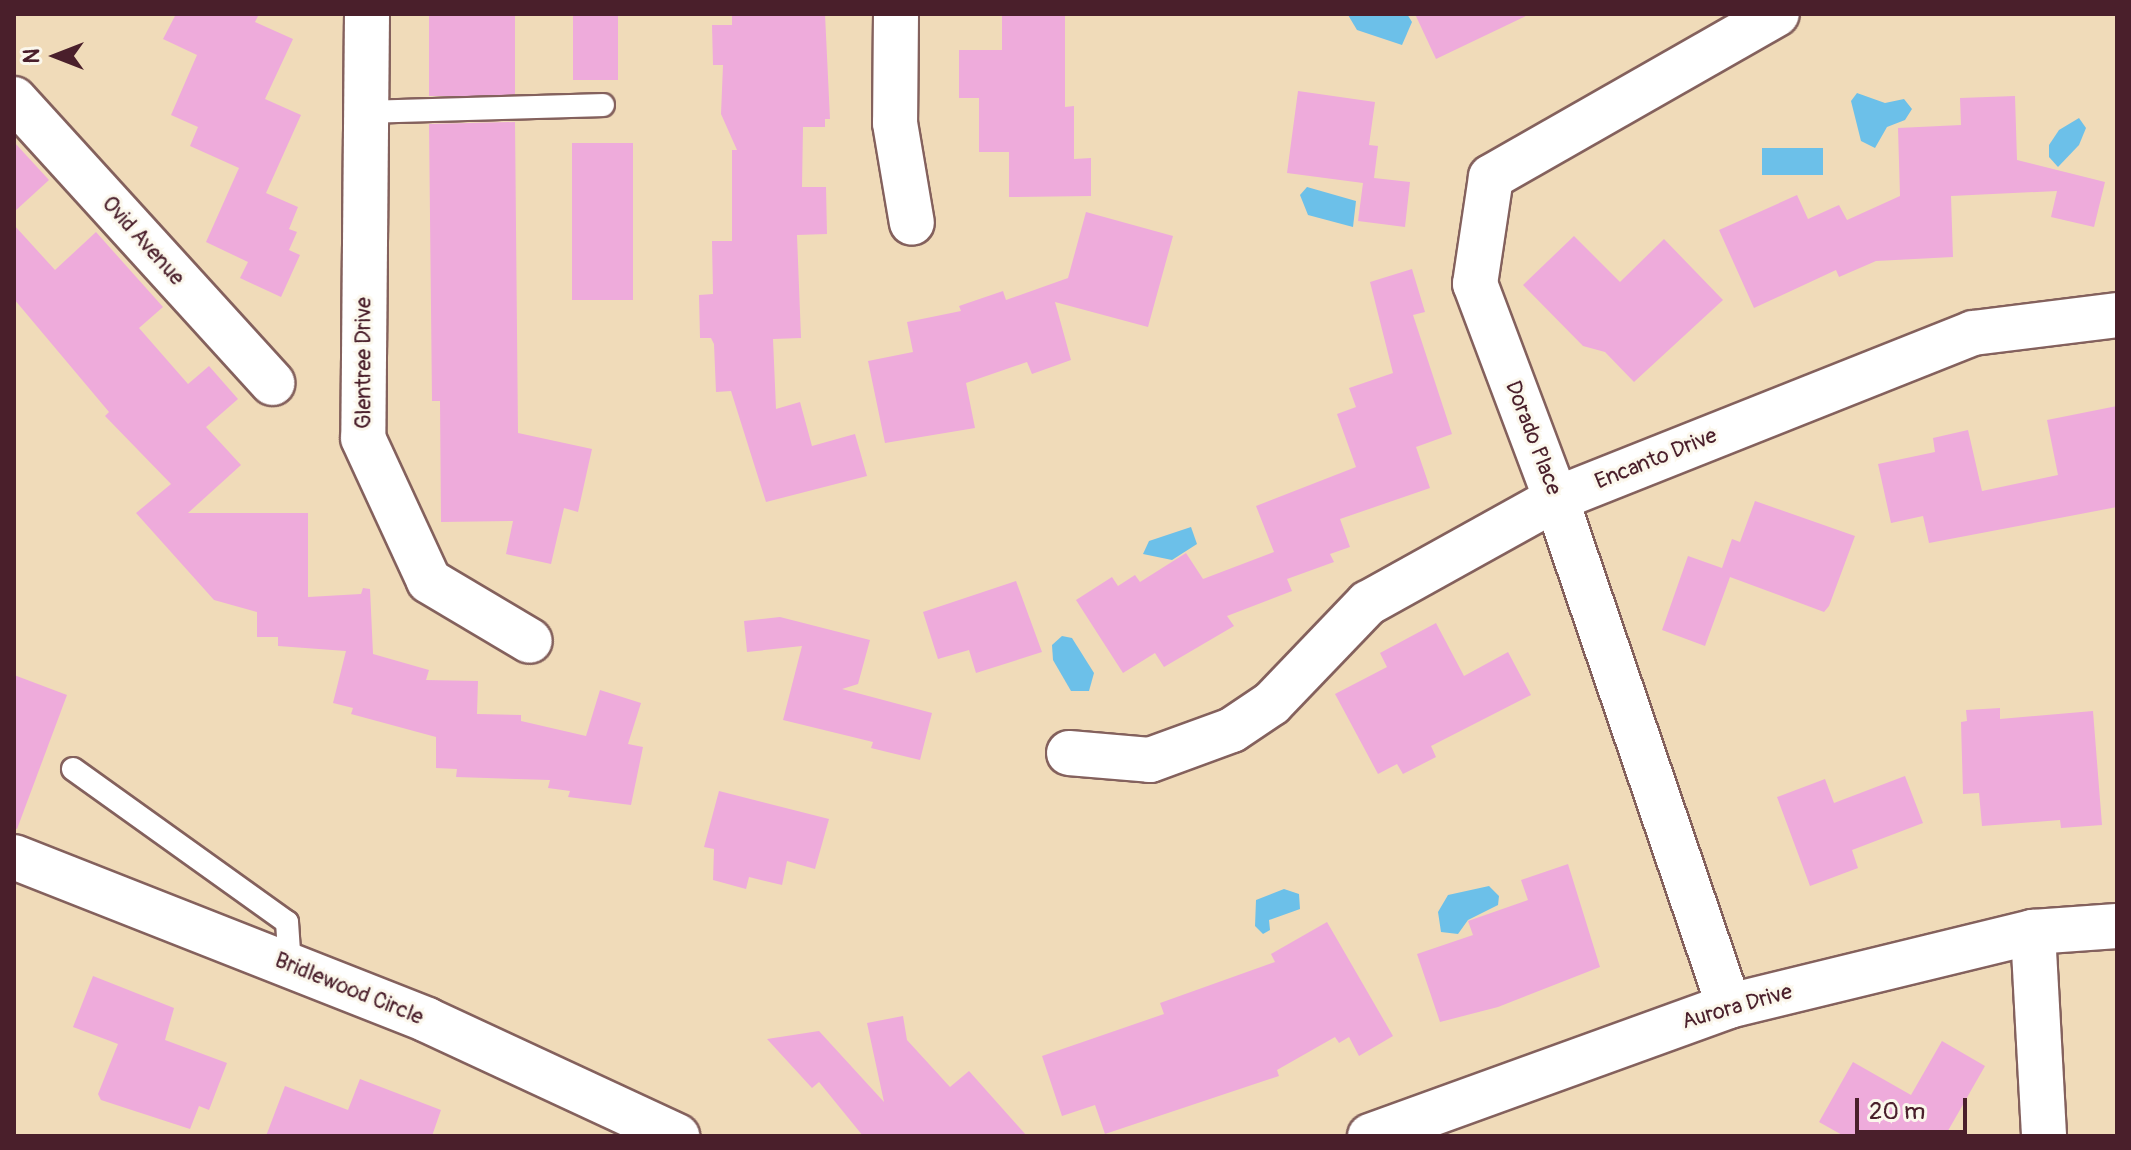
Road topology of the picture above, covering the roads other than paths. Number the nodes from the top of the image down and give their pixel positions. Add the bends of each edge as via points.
1 (367, 14) edge
2 (896, 14) edge
3 (1777, 14) edge
4 (14, 99) edge
5 (603, 105) dead end
6 (366, 112) junction
7 (912, 223) dead end
8 (2117, 315) edge
9 (272, 383) dead end
10 (1556, 499) junction
11 (530, 641) dead end
12 (1069, 753) dead end
13 (73, 769) dead end
14 (14, 857) edge
15 (2117, 926) edge
16 (2033, 932) junction
17 (290, 966) junction
18 (1729, 1006) junction
19 (677, 1136) edge
20 (1370, 1136) edge
21 (2044, 1136) edge

1 - 6 street, Glentree Drive
2 - 7 street via 895,123
3 - 10 street, Dorado Place via 1491,177 1475,284
4 - 9 street, Ovid Avenue
5 - 6 lane
6 - 11 street, Glentree Drive via 363,438 429,581
8 - 10 street, Encanto Drive via 1973,333
10 - 12 street, Encanto Drive via 1368,603 1272,703 1232,730 1150,760
10 - 18 street, Dorado Place
13 - 17 lane via 287,922
14 - 17 street, Bridlewood Circle
15 - 16 street, Aurora Drive
16 - 18 street, Aurora Drive
16 - 21 street
17 - 19 street, Bridlewood Circle via 427,1020
18 - 20 street, Aurora Drive

